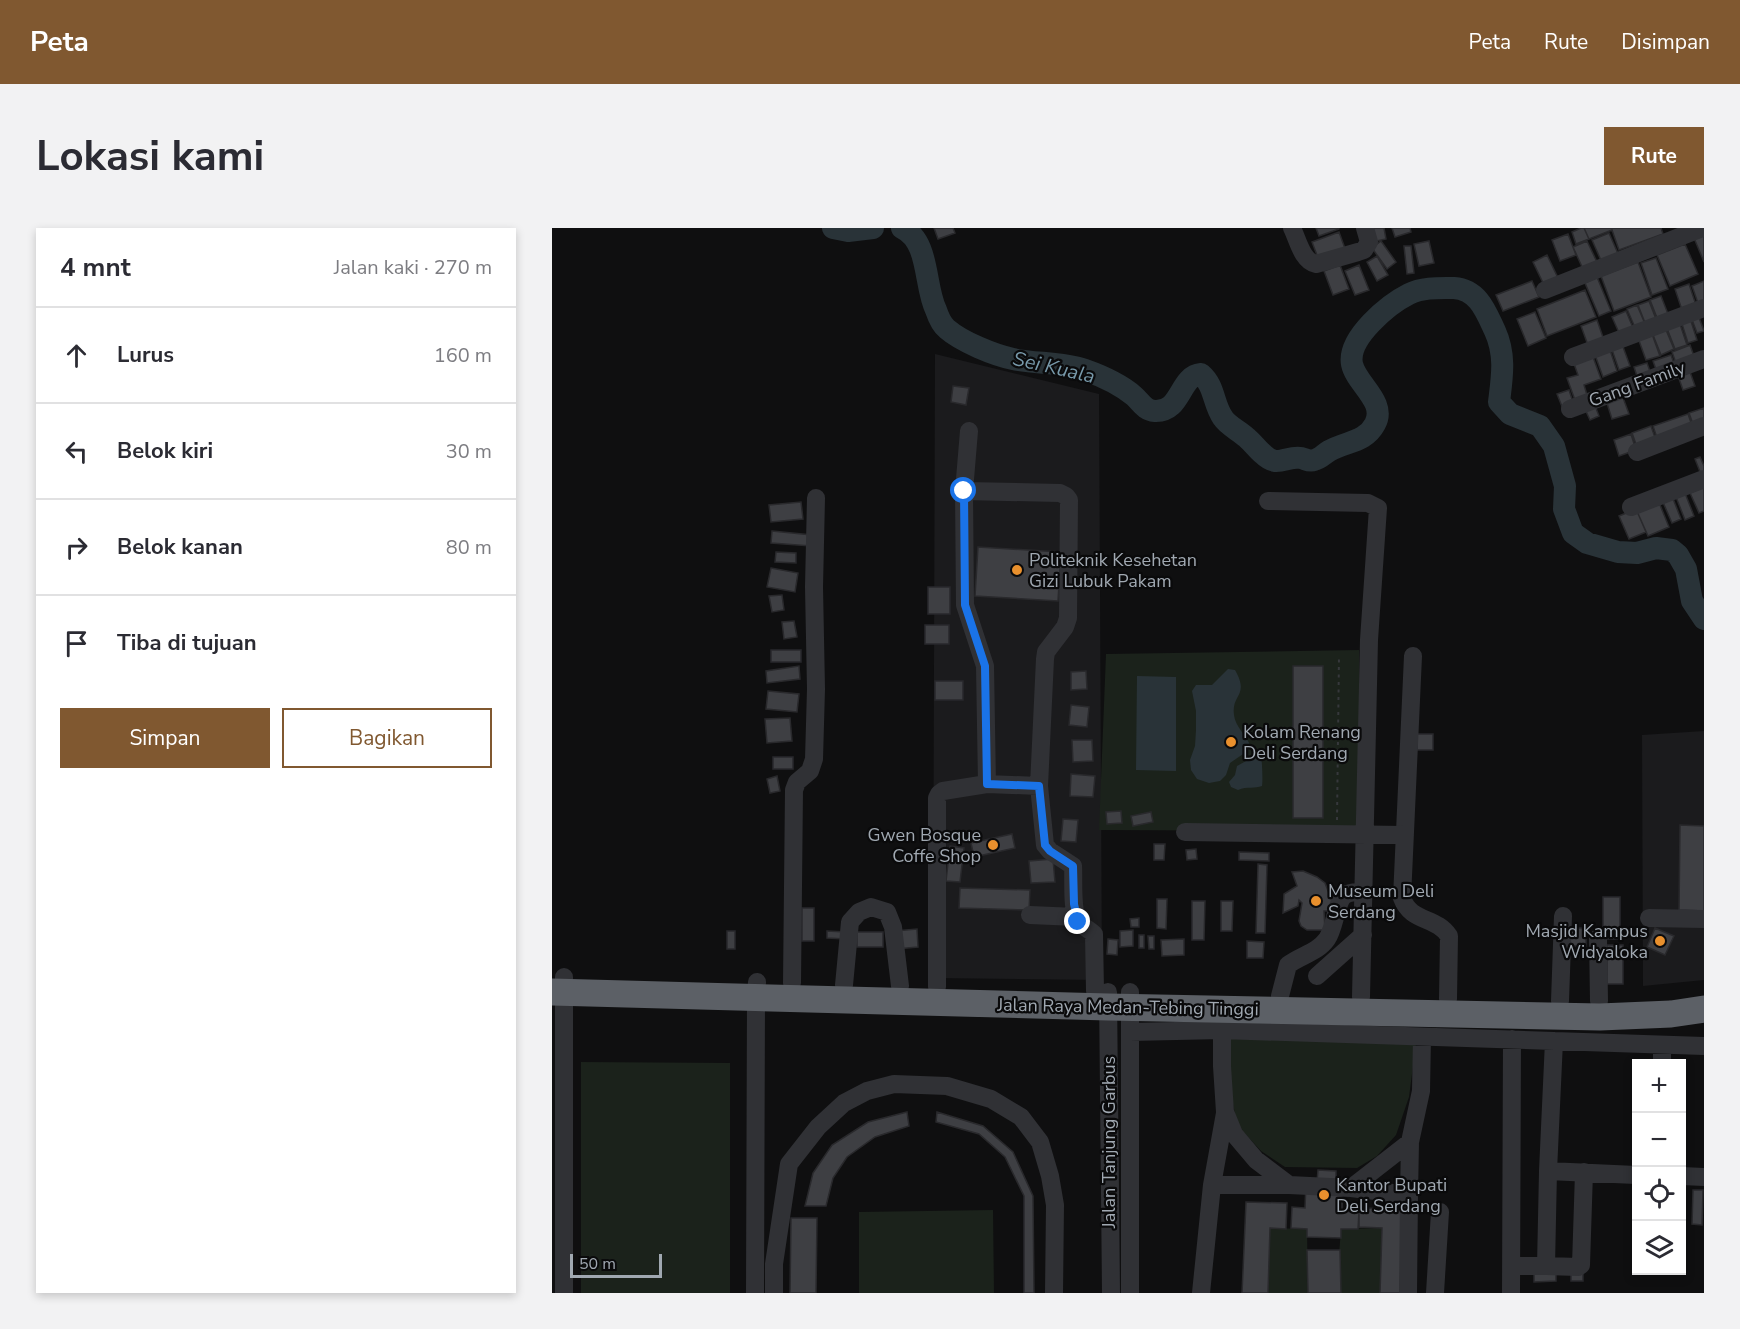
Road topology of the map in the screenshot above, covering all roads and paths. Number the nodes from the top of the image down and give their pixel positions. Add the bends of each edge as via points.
1 (1293, 228) edge
2 (1365, 228) edge
3 (1702, 228) edge
4 (1545, 290) dead end
5 (1704, 308) edge
6 (1573, 357) dead end
7 (1704, 359) edge
8 (1570, 409) dead end
9 (1704, 426) edge
10 (969, 430) dead end
11 (1637, 452) dead end
12 (1704, 479) edge
13 (964, 491) junction
14 (816, 498) dead end
15 (1268, 501) dead end
16 (1631, 507) dead end
17 (1339, 656) dead end
18 (1413, 656) dead end
19 (987, 784) junction
20 (1039, 786) junction
21 (1185, 832) dead end
22 (1337, 835) junction
23 (1365, 835) junction
24 (1405, 835) junction
25 (1364, 891) junction
26 (1030, 915) dead end
27 (1563, 916) dead end
28 (1076, 917) junction
29 (1649, 918) dead end
30 (1704, 919) edge
31 (1362, 935) junction
32 (1598, 938) dead end
33 (1317, 976) dead end
34 (792, 983) junction
35 (557, 985) edge
36 (844, 985) junction
37 (900, 986) junction
38 (937, 987) junction
39 (756, 990) junction
40 (1704, 994) edge
41 (1280, 996) junction
42 (1361, 998) junction
43 (1449, 999) junction
44 (1560, 1001) junction
45 (1599, 1001) junction
46 (1117, 1004) junction
47 (1704, 1009) edge
48 (1222, 1030) junction
49 (1422, 1037) junction
50 (1512, 1039) junction
51 (1554, 1041) junction
52 (1662, 1045) junction
53 (1704, 1046) edge
54 (1662, 1059) edge
55 (1226, 1112) junction
56 (1410, 1142) junction
57 (1548, 1171) junction
58 (1584, 1172) junction
59 (1632, 1175) edge
60 (1686, 1176) edge
61 (1704, 1177) edge
62 (1212, 1185) junction
63 (1289, 1185) junction
64 (1351, 1188) junction
65 (1409, 1195) junction
66 (1440, 1212) dead end
67 (1511, 1266) junction
68 (1546, 1266) junction
69 (564, 1293) edge
70 (755, 1293) edge
71 (774, 1293) edge
72 (1054, 1293) edge
73 (1111, 1293) edge
74 (1130, 1293) edge
75 (1201, 1293) edge
76 (1408, 1293) edge
77 (1435, 1293) edge
78 (1511, 1293) edge

1 - 2 street via 1311,264 1364,250 1369,242
3 - 4 street
5 - 6 street
7 - 8 street, Gang Family
9 - 11 street
10 - 13 street
12 - 16 street
13 - 19 street via 965,605 985,666
13 - 20 street via 1060,493 1069,500 1069,608 1065,627 1046,652
14 - 34 street via 814,759 810,771 794,790
15 - 23 street via 1368,503 1378,508 1369,640
17 - 22 path
18 - 24 street
19 - 20 street
19 - 38 street via 943,790 937,798
20 - 28 street via 1042,838 1050,851 1073,866
21 - 22 street
22 - 23 street
23 - 24 street
23 - 25 street
24 - 43 street via 1402,898 1406,908 1444,929 1449,936
25 - 31 street
25 - 41 street via 1346,894 1340,900 1327,938 1316,951 1288,965
26 - 28 street
27 - 44 street
28 - 46 street via 1094,934
29 - 30 street
31 - 33 street
31 - 42 street
32 - 45 street
34 - 36 highway, Jalan Raya Medan-Tebing Tinggi
34 - 39 highway, Jalan Raya Medan-Tebing Tinggi
35 - 39 highway, Jalan Raya Medan-Tebing Tinggi
35 - 69 street
36 - 37 highway, Jalan Raya Medan-Tebing Tinggi
36 - 37 street via 850,922 871,908 887,912 893,927
37 - 38 highway, Jalan Raya Medan-Tebing Tinggi
38 - 46 highway, Jalan Raya Medan-Tebing Tinggi
39 - 46 highway, Jalan Raya Medan-Tebing Tinggi
39 - 70 street
40 - 45 highway, Jalan Raya Medan-Tebing Tinggi
41 - 42 highway, Jalan Raya Medan-Tebing Tinggi
41 - 46 highway, Jalan Raya Medan-Tebing Tinggi
42 - 43 highway, Jalan Raya Medan-Tebing Tinggi
43 - 44 highway, Jalan Raya Medan-Tebing Tinggi
44 - 45 highway, Jalan Raya Medan-Tebing Tinggi
46 - 47 highway, Jalan Raya Medan-Tebing Tinggi via 1600,1017
46 - 48 street
46 - 73 street, Jalan Tanjung Garbus
46 - 74 street, Jalan Tanjung Garbus
48 - 49 street
48 - 55 street
49 - 50 street
49 - 56 street via 1421,1091
50 - 51 street
50 - 67 street
51 - 52 street
51 - 57 street
52 - 53 street
52 - 54 street
55 - 62 street
55 - 63 street via 1233,1134 1256,1160
56 - 64 street
56 - 65 street
57 - 58 street
57 - 68 street
58 - 59 street
58 - 68 street via 1581,1265
60 - 61 street
62 - 63 street
62 - 75 street
63 - 64 street
64 - 65 street
65 - 76 street
66 - 77 street
67 - 68 street
67 - 78 street
71 - 72 street via 774,1264 789,1164 818,1127 844,1103 867,1091 894,1084 947,1086 991,1099 1021,1117 1040,1142 1050,1176 1055,1205

